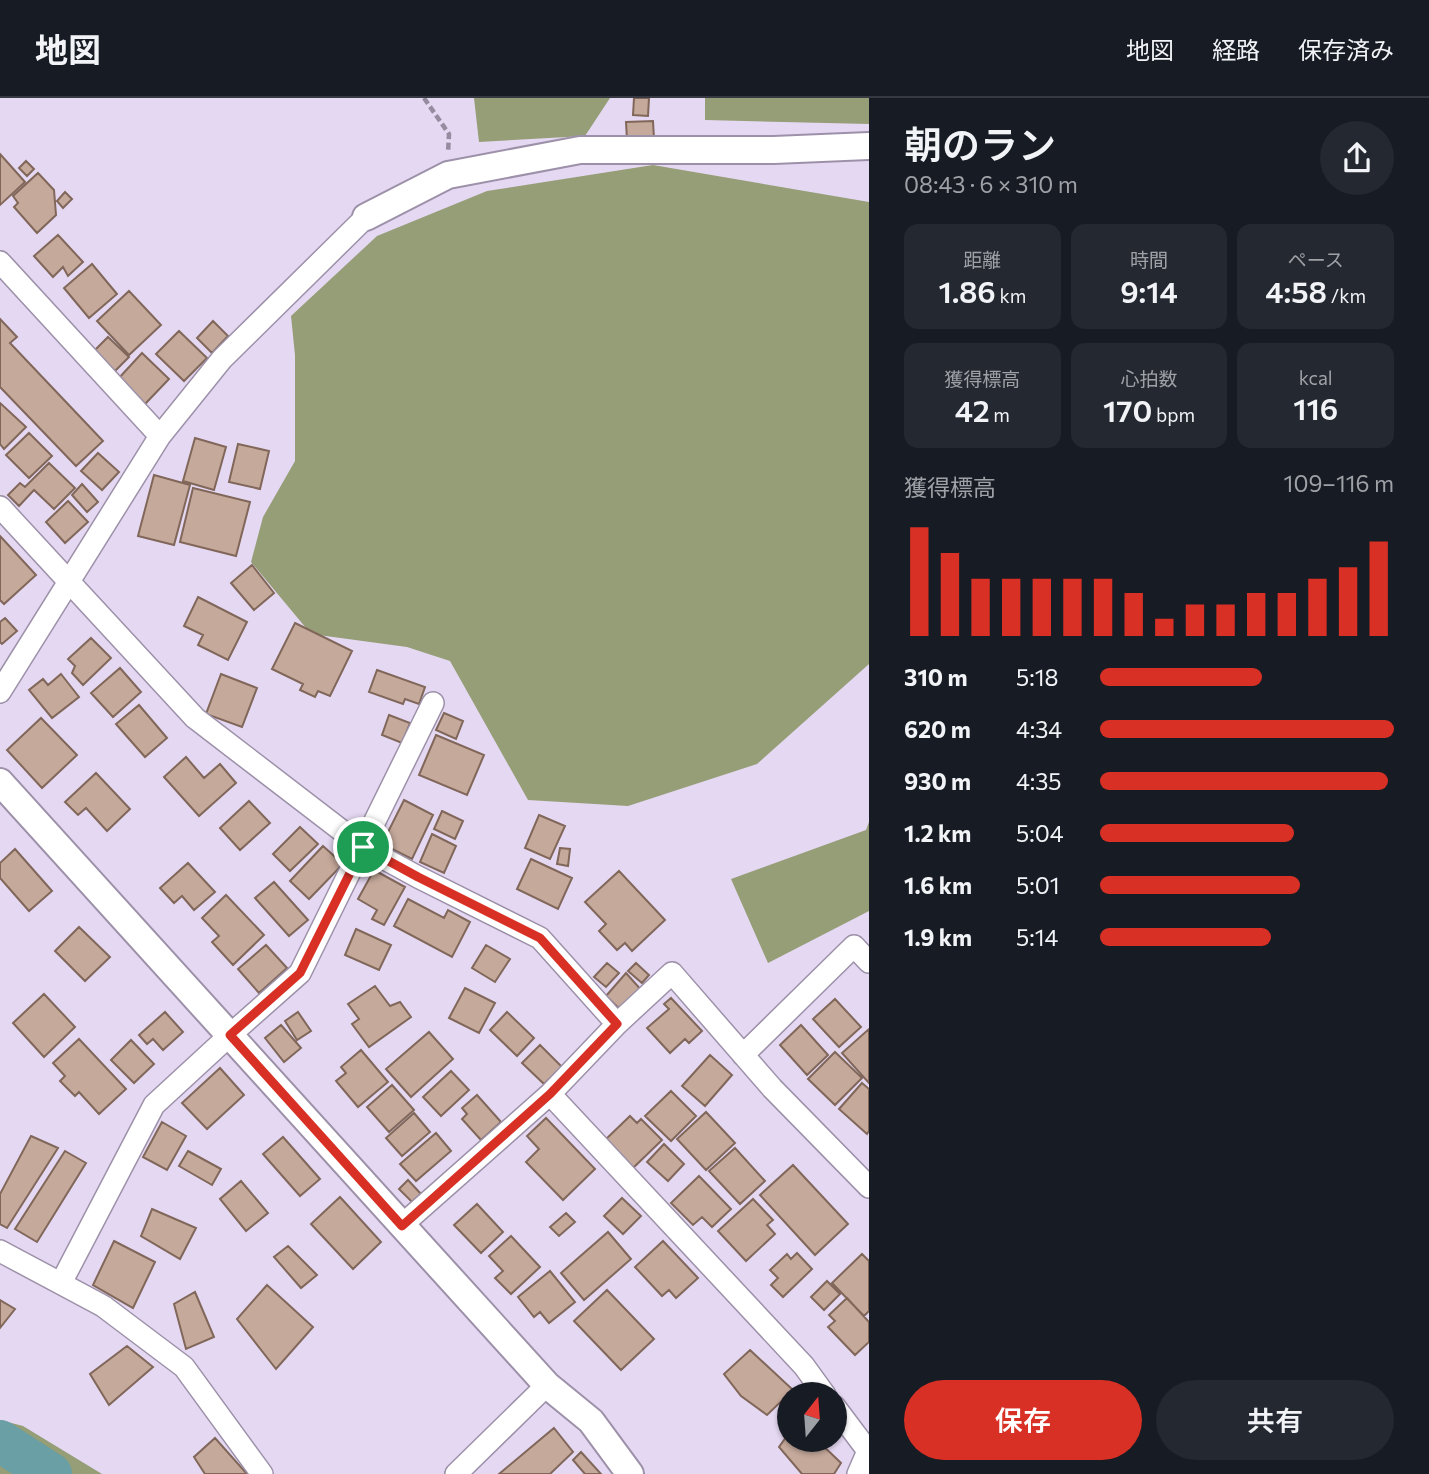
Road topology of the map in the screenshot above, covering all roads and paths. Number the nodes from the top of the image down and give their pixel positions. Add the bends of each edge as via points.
1 (424, 98) edge
2 (869, 146) edge
3 (448, 175) junction
4 (366, 217) joint
5 (0, 262) edge
6 (160, 436) junction
7 (0, 507) edge
8 (68, 582) junction
9 (0, 692) edge
10 (433, 703) dead end
11 (0, 782) edge
12 (363, 847) junction
13 (869, 962) edge
14 (617, 1024) junction
15 (230, 1035) junction
16 (743, 1055) junction
17 (550, 1094) junction
18 (869, 1187) edge
19 (402, 1226) junction
20 (0, 1251) edge
21 (61, 1283) junction
22 (816, 1382) edge
23 (547, 1385) junction
24 (847, 1422) edge
25 (868, 1449) edge
26 (262, 1474) edge
27 (456, 1474) edge
28 (630, 1474) edge
29 (858, 1474) edge

1 - 3 path via 449,134
2 - 3 street via 580,150
3 - 4 street
4 - 6 street via 222,359
5 - 6 street
6 - 8 street
7 - 8 street
8 - 9 street
8 - 12 street via 194,718
10 - 12 street
11 - 15 street
12 - 14 street via 540,938
12 - 15 street via 300,973
13 - 16 street via 854,946
14 - 16 street via 672,973
14 - 17 street
15 - 19 street
15 - 21 street via 154,1105
16 - 18 street
17 - 19 street
17 - 22 street
19 - 23 street
20 - 21 street
21 - 26 street via 103,1306 184,1367
23 - 27 street
23 - 28 street via 591,1421
24 - 25 street
25 - 29 street

